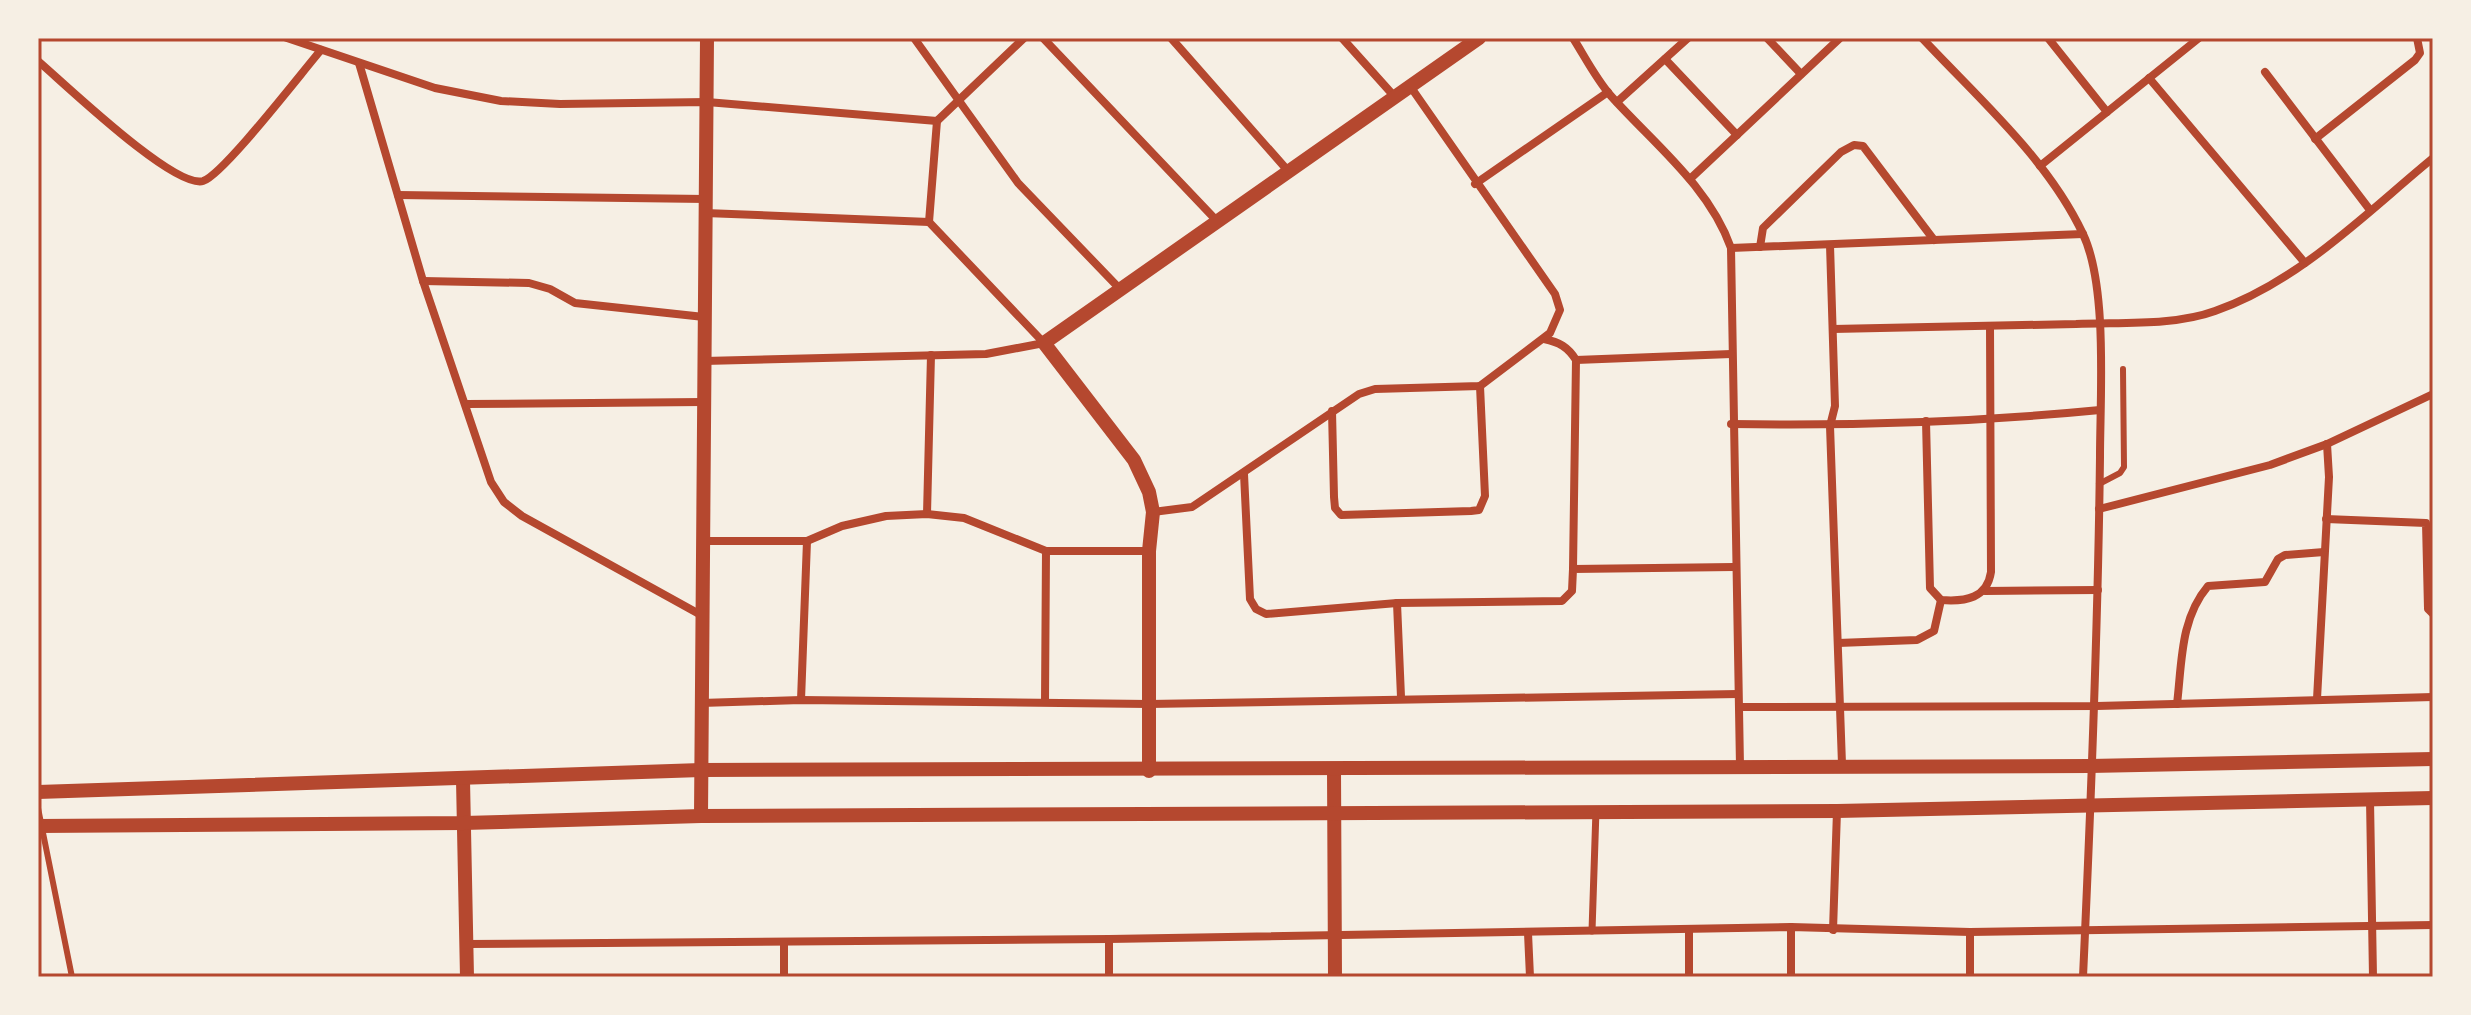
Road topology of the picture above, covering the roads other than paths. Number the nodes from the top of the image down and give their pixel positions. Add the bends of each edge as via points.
1 (287, 38) edge
2 (707, 38) edge
3 (914, 38) edge
4 (1024, 38) edge
5 (1043, 38) edge
6 (1171, 38) edge
7 (1342, 38) edge
8 (1479, 38) edge
9 (1573, 38) edge
10 (1688, 38) edge
11 (1767, 38) edge
12 (1840, 38) edge
13 (1922, 38) edge
14 (2048, 38) edge
15 (2199, 38) edge
16 (2417, 38) edge
17 (321, 50) junction
18 (1665, 59) junction
19 (38, 61) edge
20 (359, 63) junction
21 (2265, 72) dead end
22 (1801, 74) junction
23 (2149, 78) junction
24 (1410, 86) junction
25 (1608, 92) junction
26 (1394, 96) junction
27 (707, 102) junction
28 (1617, 102) junction
29 (959, 104) junction
30 (2107, 112) junction
31 (937, 121) junction
32 (1737, 135) junction
33 (2315, 139) junction
34 (2433, 158) edge
35 (2040, 166) junction
36 (1289, 172) junction
37 (1690, 179) junction
38 (1475, 184) junction
39 (398, 195) junction
40 (706, 206) junction
41 (2370, 210) junction
42 (1216, 220) junction
43 (929, 222) junction
44 (2083, 234) junction
45 (1934, 240) junction
46 (1830, 245) junction
47 (1760, 247) junction
48 (1731, 248) junction
49 (2305, 263) junction
50 (423, 281) junction
51 (1119, 288) junction
52 (704, 317) junction
53 (2098, 323) junction
54 (1990, 326) junction
55 (1833, 329) junction
56 (1544, 339) junction
57 (1044, 343) junction
58 (1731, 354) junction
59 (931, 355) junction
60 (1576, 360) junction
61 (704, 361) junction
62 (2123, 369) dead end
63 (1480, 386) junction
64 (2433, 394) edge
65 (703, 402) junction
66 (466, 404) junction
67 (2100, 410) junction
68 (1332, 411) junction
69 (1926, 421) junction
70 (1990, 421) junction
71 (1731, 424) junction
72 (1830, 426) junction
73 (2327, 444) junction
74 (1244, 474) junction
75 (2099, 484) junction
76 (2099, 509) junction
77 (1153, 512) junction
78 (927, 514) junction
79 (2326, 519) junction
80 (702, 541) junction
81 (807, 541) junction
82 (1046, 551) junction
83 (1149, 551) junction
84 (2324, 552) junction
85 (1734, 567) junction
86 (1573, 569) junction
87 (2098, 590) junction
88 (1985, 591) junction
89 (1941, 600) junction
90 (1397, 603) junction
91 (2433, 614) edge
92 (701, 615) junction
93 (1838, 643) junction
94 (1738, 694) junction
95 (1401, 697) junction
96 (2433, 697) edge
97 (2317, 699) junction
98 (801, 700) junction
99 (1045, 702) junction
100 (700, 703) junction
101 (1149, 704) junction
102 (2177, 704) junction
103 (2097, 706) junction
104 (1739, 707) junction
105 (1841, 707) junction
106 (2433, 759) edge
107 (1842, 764) junction
108 (1740, 766) junction
109 (2090, 766) junction
110 (701, 770) junction
111 (1334, 770) junction
112 (1149, 771) junction
113 (463, 780) junction
114 (38, 792) edge
115 (2433, 798) edge
116 (2370, 800) junction
117 (2088, 807) junction
118 (38, 808) edge
119 (1596, 810) junction
120 (1837, 811) junction
121 (1335, 814) junction
122 (701, 816) junction
123 (464, 823) junction
124 (39, 826) edge
125 (2373, 925) junction
126 (2433, 925) edge
127 (1791, 927) junction
128 (1833, 930) junction
129 (2085, 930) junction
130 (1592, 931) junction
131 (1689, 931) junction
132 (1970, 932) junction
133 (1528, 933) junction
134 (1336, 934) junction
135 (1109, 939) junction
136 (784, 942) junction
137 (468, 944) junction
138 (72, 977) edge
139 (467, 977) edge
140 (784, 977) edge
141 (1109, 977) edge
142 (1335, 977) edge
143 (1530, 977) edge
144 (1689, 977) edge
145 (1791, 977) edge
146 (1970, 977) edge
147 (2083, 977) edge
148 (2373, 977) edge

1 - 17 street
2 - 27 street
3 - 29 street
4 - 29 street
5 - 42 street
6 - 36 street
7 - 26 street
8 - 24 street
9 - 25 street
10 - 18 street
11 - 22 street
12 - 22 street
13 - 35 street
14 - 30 street
15 - 23 street
16 - 33 street via 2420,53 2415,60
17 - 19 street via 225,162 198,182 161,166
17 - 20 street
18 - 28 street
18 - 32 street
20 - 27 street via 435,88 501,101
20 - 39 street
21 - 33 street
22 - 32 street
23 - 30 street
23 - 49 street
24 - 26 street
24 - 38 street
25 - 28 street
25 - 38 street
26 - 36 street
27 - 31 street
27 - 40 street
28 - 37 street
29 - 31 street
29 - 51 street via 1018,183
30 - 35 street
31 - 43 street
32 - 37 street
33 - 41 street
34 - 41 street
35 - 44 street
36 - 42 street
37 - 48 street
38 - 56 street via 1555,294 1560,310
39 - 40 street
39 - 50 street
40 - 43 street
40 - 52 street
41 - 49 street
42 - 51 street
43 - 57 street
44 - 45 street
44 - 53 street
45 - 46 street
45 - 47 street via 1863,146 1854,145 1763,228
46 - 47 street
46 - 55 street
47 - 48 street
48 - 58 street
49 - 53 street via 2215,312
50 - 52 street via 529,283 591,306
50 - 66 street
51 - 57 street
52 - 61 street
53 - 54 street
53 - 67 street
54 - 55 street
54 - 70 street
55 - 72 street via 1835,406
56 - 60 street via 1557,341
56 - 63 street
57 - 59 street via 1001,353
57 - 77 street via 1134,460
58 - 60 street
58 - 71 street
59 - 61 street
59 - 78 street
60 - 86 street
61 - 65 street
62 - 75 lane via 2124,467
63 - 68 street via 1375,389
63 - 68 street via 1485,496 1479,510 1341,515 1334,497
64 - 73 street
65 - 66 street
65 - 80 street
66 - 92 street via 491,482 504,502
67 - 70 street
67 - 75 street
68 - 74 street
69 - 70 street
69 - 72 street
69 - 89 street via 1930,588
70 - 88 street via 1991,572
71 - 72 street
71 - 85 street
72 - 93 street
73 - 76 street via 2270,465
73 - 79 street
74 - 77 street via 1192,507
74 - 90 street via 1249,590 1256,609 1266,614
75 - 76 street
76 - 87 street
77 - 83 street
78 - 81 street via 886,516
78 - 82 street via 964,518
79 - 84 street
79 - 91 street via 2426,523 2428,609
80 - 81 street
80 - 92 street
81 - 98 street
82 - 83 street
82 - 99 street
83 - 101 street
84 - 97 street
84 - 102 street via 2285,555 2265,582 2208,586 2186,623
85 - 86 street
85 - 94 street
86 - 90 street via 1572,591 1562,601
87 - 88 street
87 - 103 street
88 - 89 street via 1977,597
89 - 93 street via 1934,631 1917,640
90 - 95 street
92 - 100 street
93 - 105 street
94 - 95 street
94 - 104 street
95 - 101 street
96 - 97 street
97 - 102 street
98 - 99 street
98 - 100 street
99 - 101 street
100 - 110 street
101 - 112 street
102 - 103 street
103 - 105 street
103 - 109 street
104 - 105 street
104 - 108 street
105 - 107 street
106 - 109 street
107 - 108 street
107 - 109 street
108 - 111 street
109 - 117 street
110 - 112 street
110 - 113 street
110 - 122 street
111 - 112 street
111 - 121 street
113 - 114 street
113 - 123 street
115 - 116 street
116 - 117 street
116 - 125 street
117 - 120 street
117 - 129 street
118 - 124 lane
119 - 120 street
119 - 121 street
119 - 130 street
120 - 128 street
121 - 122 street
121 - 134 street
122 - 123 street
123 - 124 street
123 - 137 street
124 - 138 lane
125 - 126 street
125 - 129 street
125 - 148 street
127 - 128 street
127 - 131 street
127 - 145 street
128 - 132 street
129 - 132 street
129 - 147 street
130 - 131 street
130 - 133 street
131 - 144 street
132 - 146 street
133 - 134 street
133 - 143 street
134 - 135 street
134 - 142 street
135 - 136 street
135 - 141 street
136 - 137 street
136 - 140 street
137 - 139 street

